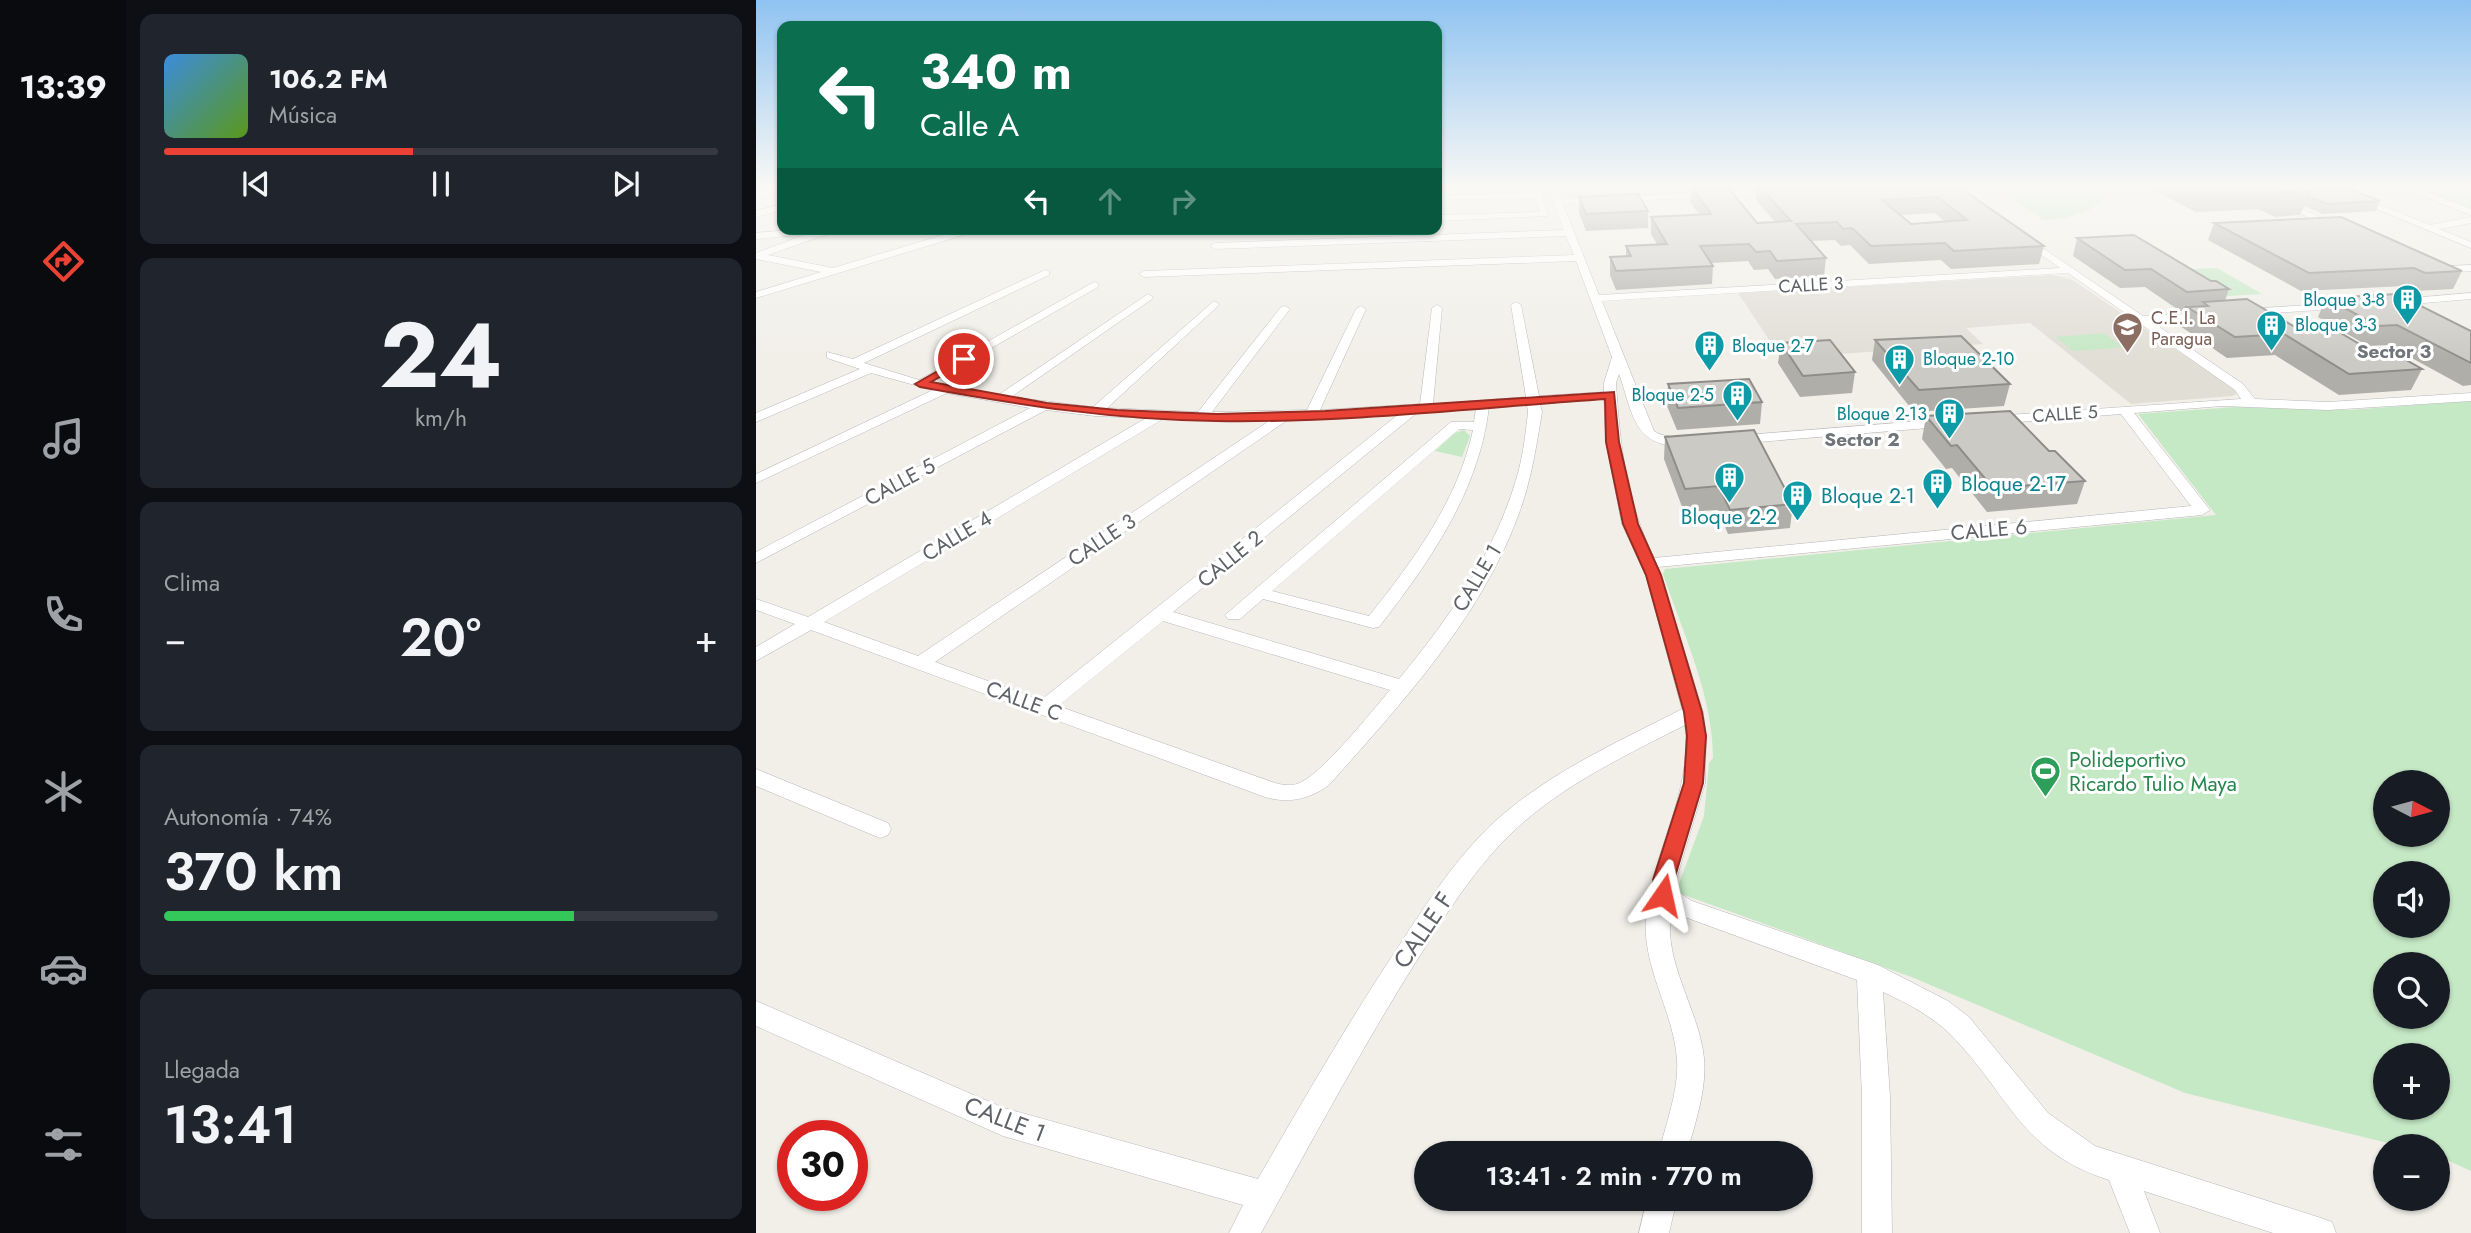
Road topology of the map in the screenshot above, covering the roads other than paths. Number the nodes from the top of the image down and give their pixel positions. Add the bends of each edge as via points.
1 (794, 243) edge
2 (931, 243) edge
3 (1309, 243) edge
4 (1573, 243) edge
5 (2030, 243) edge
6 (1215, 246) dead end
7 (1579, 258) junction
8 (2422, 265) edge
9 (2471, 268) edge
10 (2069, 270) junction
11 (2434, 270) junction
12 (836, 272) junction
13 (1045, 273) dead end
14 (1144, 274) dead end
15 (2461, 282) edge
16 (1094, 285) dead end
17 (756, 295) edge
18 (2471, 296) edge
19 (1148, 297) dead end
20 (1595, 298) junction
21 (1214, 304) dead end
22 (1516, 305) dead end
23 (1285, 309) dead end
24 (1361, 309) dead end
25 (1437, 309) dead end
26 (2236, 313) edge
27 (2215, 314) edge
28 (2141, 319) junction
29 (831, 355) dead end
30 (1618, 358) junction
31 (854, 363) junction
32 (872, 369) junction
33 (920, 384) junction
34 (946, 389) junction
35 (1610, 395) junction
36 (2471, 397) edge
37 (1000, 399) junction
38 (1533, 400) junction
39 (1483, 403) junction
40 (2251, 403) junction
41 (1044, 406) junction
42 (1421, 408) junction
43 (2124, 410) junction
44 (1095, 412) junction
45 (1311, 415) junction
46 (1158, 416) junction
47 (1201, 417) junction
48 (1284, 417) junction
49 (756, 418) edge
50 (1480, 426) junction
51 (1722, 440) edge
52 (1705, 442) edge
53 (756, 479) edge
54 (756, 558) edge
55 (1650, 563) junction
56 (1260, 593) junction
57 (756, 604) edge
58 (1160, 614) junction
59 (1234, 615) dead end
60 (809, 624) junction
61 (756, 655) edge
62 (919, 664) junction
63 (1403, 687) junction
64 (1043, 708) junction
65 (1693, 712) junction
66 (756, 776) edge
67 (1293, 793) joint
68 (880, 830) dead end
69 (1663, 887) junction
70 (1869, 973) junction
71 (759, 1018) edge
72 (1676, 1141) edge
73 (2120, 1170) junction
74 (1266, 1196) junction
75 (1659, 1211) edge
76 (1244, 1233) edge
77 (1654, 1233) edge
78 (1877, 1233) edge
79 (2145, 1233) edge
80 (2321, 1233) edge

1 - 12 street via 757,256
2 - 12 street
3 - 6 street
4 - 7 street
5 - 10 street
7 - 14 street
7 - 20 street
8 - 11 street
9 - 11 street
10 - 20 street, CALLE 3
10 - 28 street
11 - 15 street
12 - 17 street
13 - 31 street
16 - 33 street
18 - 26 street
19 - 37 street
20 - 30 street
21 - 44 street
22 - 38 street, CALLE 1
23 - 47 street
24 - 45 street
25 - 42 street
27 - 28 street
28 - 40 street via 2239,387
29 - 31 street
30 - 35 street
30 - 52 street via 1648,433 1660,441
31 - 32 street
32 - 33 street
32 - 49 street
33 - 34 street
34 - 37 street
34 - 53 street
35 - 38 street
35 - 55 street via 1613,442 1630,524
36 - 40 street, CALLE 5 via 2328,406
37 - 41 street
38 - 39 street
38 - 63 street, CALLE 1 via 1531,451 1501,538 1472,590
39 - 42 street
39 - 50 street
40 - 43 street, CALLE 5
41 - 44 street
41 - 54 street, CALLE 5
42 - 45 street
42 - 58 street, CALLE 2
43 - 51 street, CALLE 5
43 - 55 street, CALLE 6 via 2202,510
44 - 46 street
45 - 48 street
46 - 47 street
46 - 60 street, CALLE 4
47 - 48 street
48 - 62 street, CALLE 3
50 - 56 street via 1456,425
50 - 56 street via 1443,524 1408,580 1373,623
55 - 65 street
56 - 59 street
57 - 60 street, CALLE C
58 - 63 street
58 - 64 street, CALLE 2
60 - 61 street, CALLE 4
60 - 62 street, CALLE C
62 - 64 street, CALLE C
63 - 67 street, CALLE 1 via 1322,779
64 - 67 street, CALLE C via 1273,791
65 - 69 street via 1694,783
65 - 74 street, CALLE F via 1563,781 1517,814 1480,852 1389,980
66 - 68 street
69 - 70 street via 1684,908
69 - 72 street via 1657,918 1659,950 1686,1030 1690,1060
70 - 73 street via 1910,992 1960,1026 2038,1123 2062,1143 2088,1159
70 - 78 street via 1877,1097
71 - 74 street, CALLE 1 via 1003,1122
73 - 79 street
73 - 80 street
74 - 76 street, CALLE F
75 - 77 street

